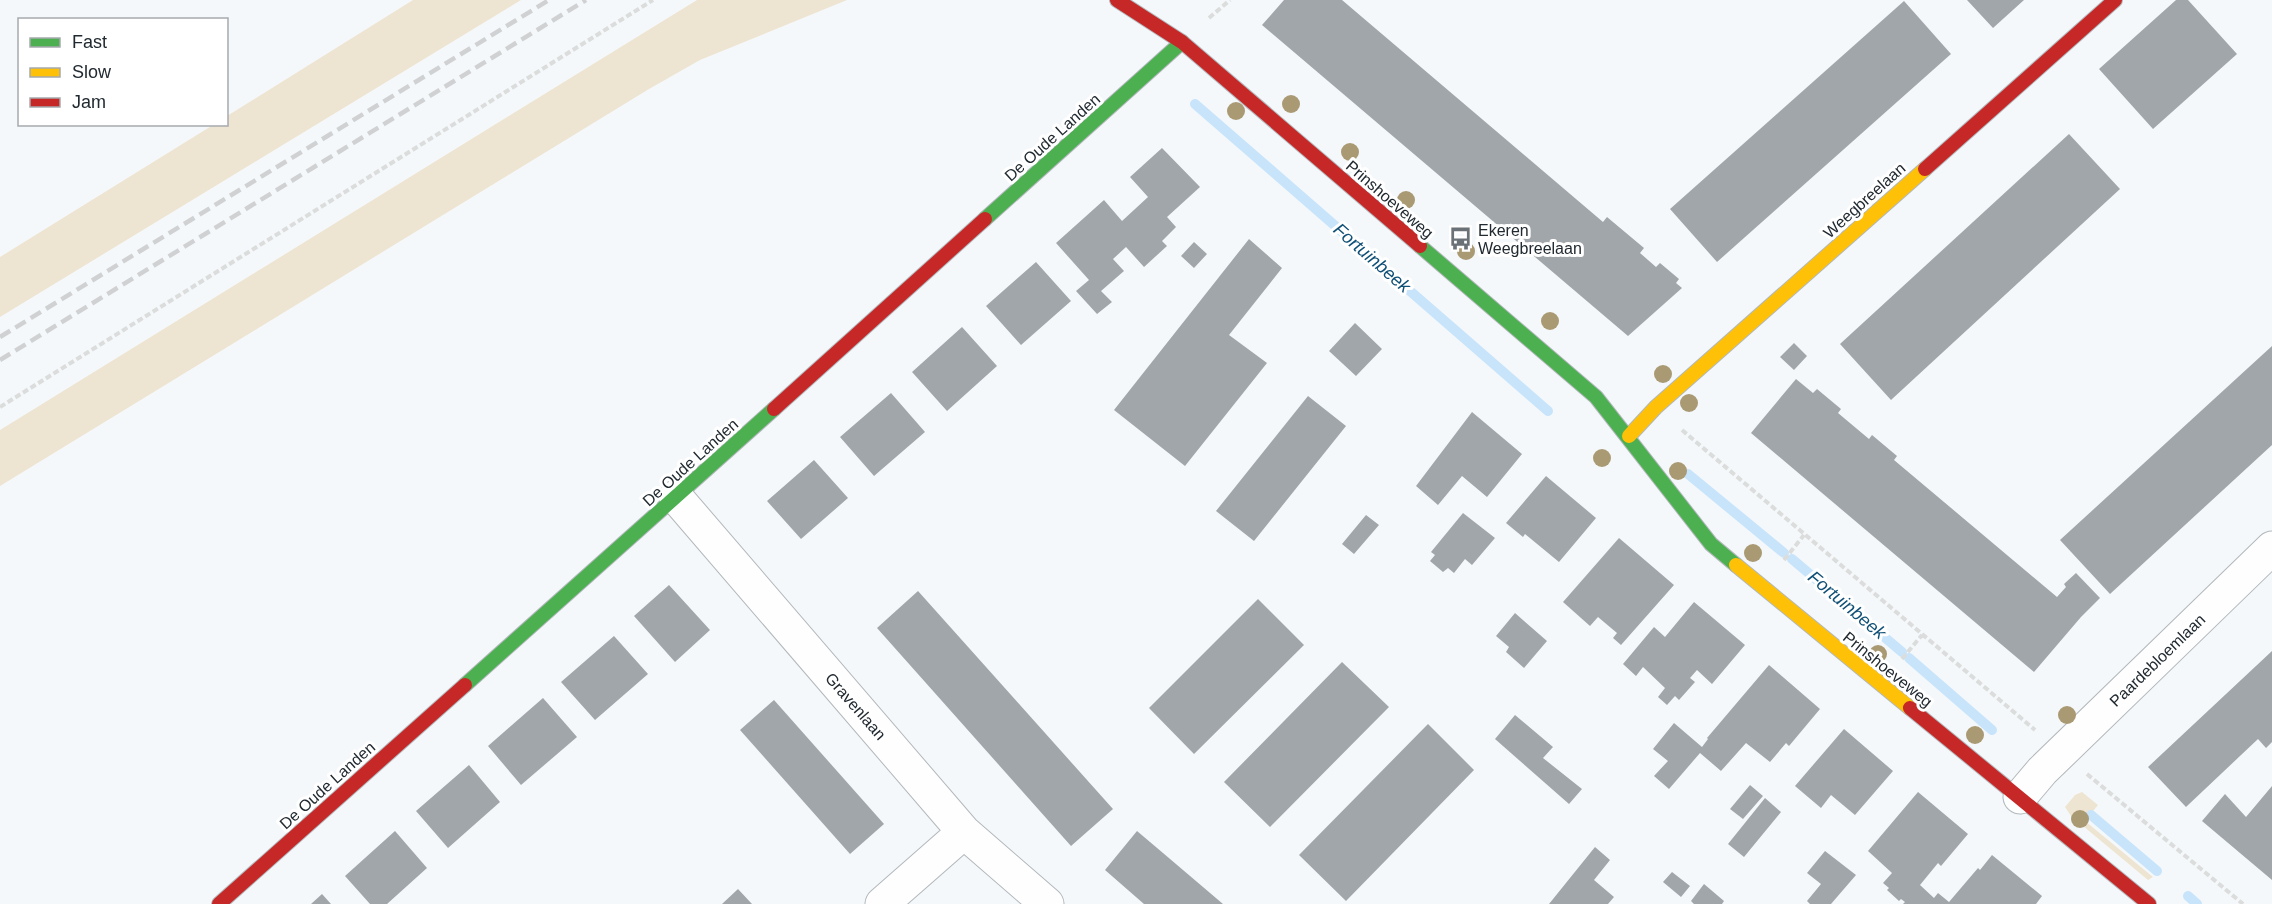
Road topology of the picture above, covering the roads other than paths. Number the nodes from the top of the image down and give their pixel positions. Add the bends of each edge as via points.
1 (1117, 0) edge
2 (2115, 0) edge
3 (1182, 42) junction
4 (1633, 431) junction
5 (676, 497) junction
6 (2272, 549) edge
7 (2020, 796) junction
8 (964, 832) junction
9 (219, 904) edge
10 (882, 904) edge
11 (1047, 904) edge
12 (2149, 904) edge

1 - 3 street, Prinshoeveweg
2 - 4 street, Weegbreelaan
3 - 4 street, Prinshoeveweg
3 - 5 street, De Oude Landen
4 - 7 street, Prinshoeveweg via 1662,483 1711,544
5 - 8 street, Gravenlaan
5 - 9 street, De Oude Landen
6 - 7 street, Paardebloemlaan
7 - 12 street, Prinshoeveweg
8 - 10 street
8 - 11 street, Gravenlaan

